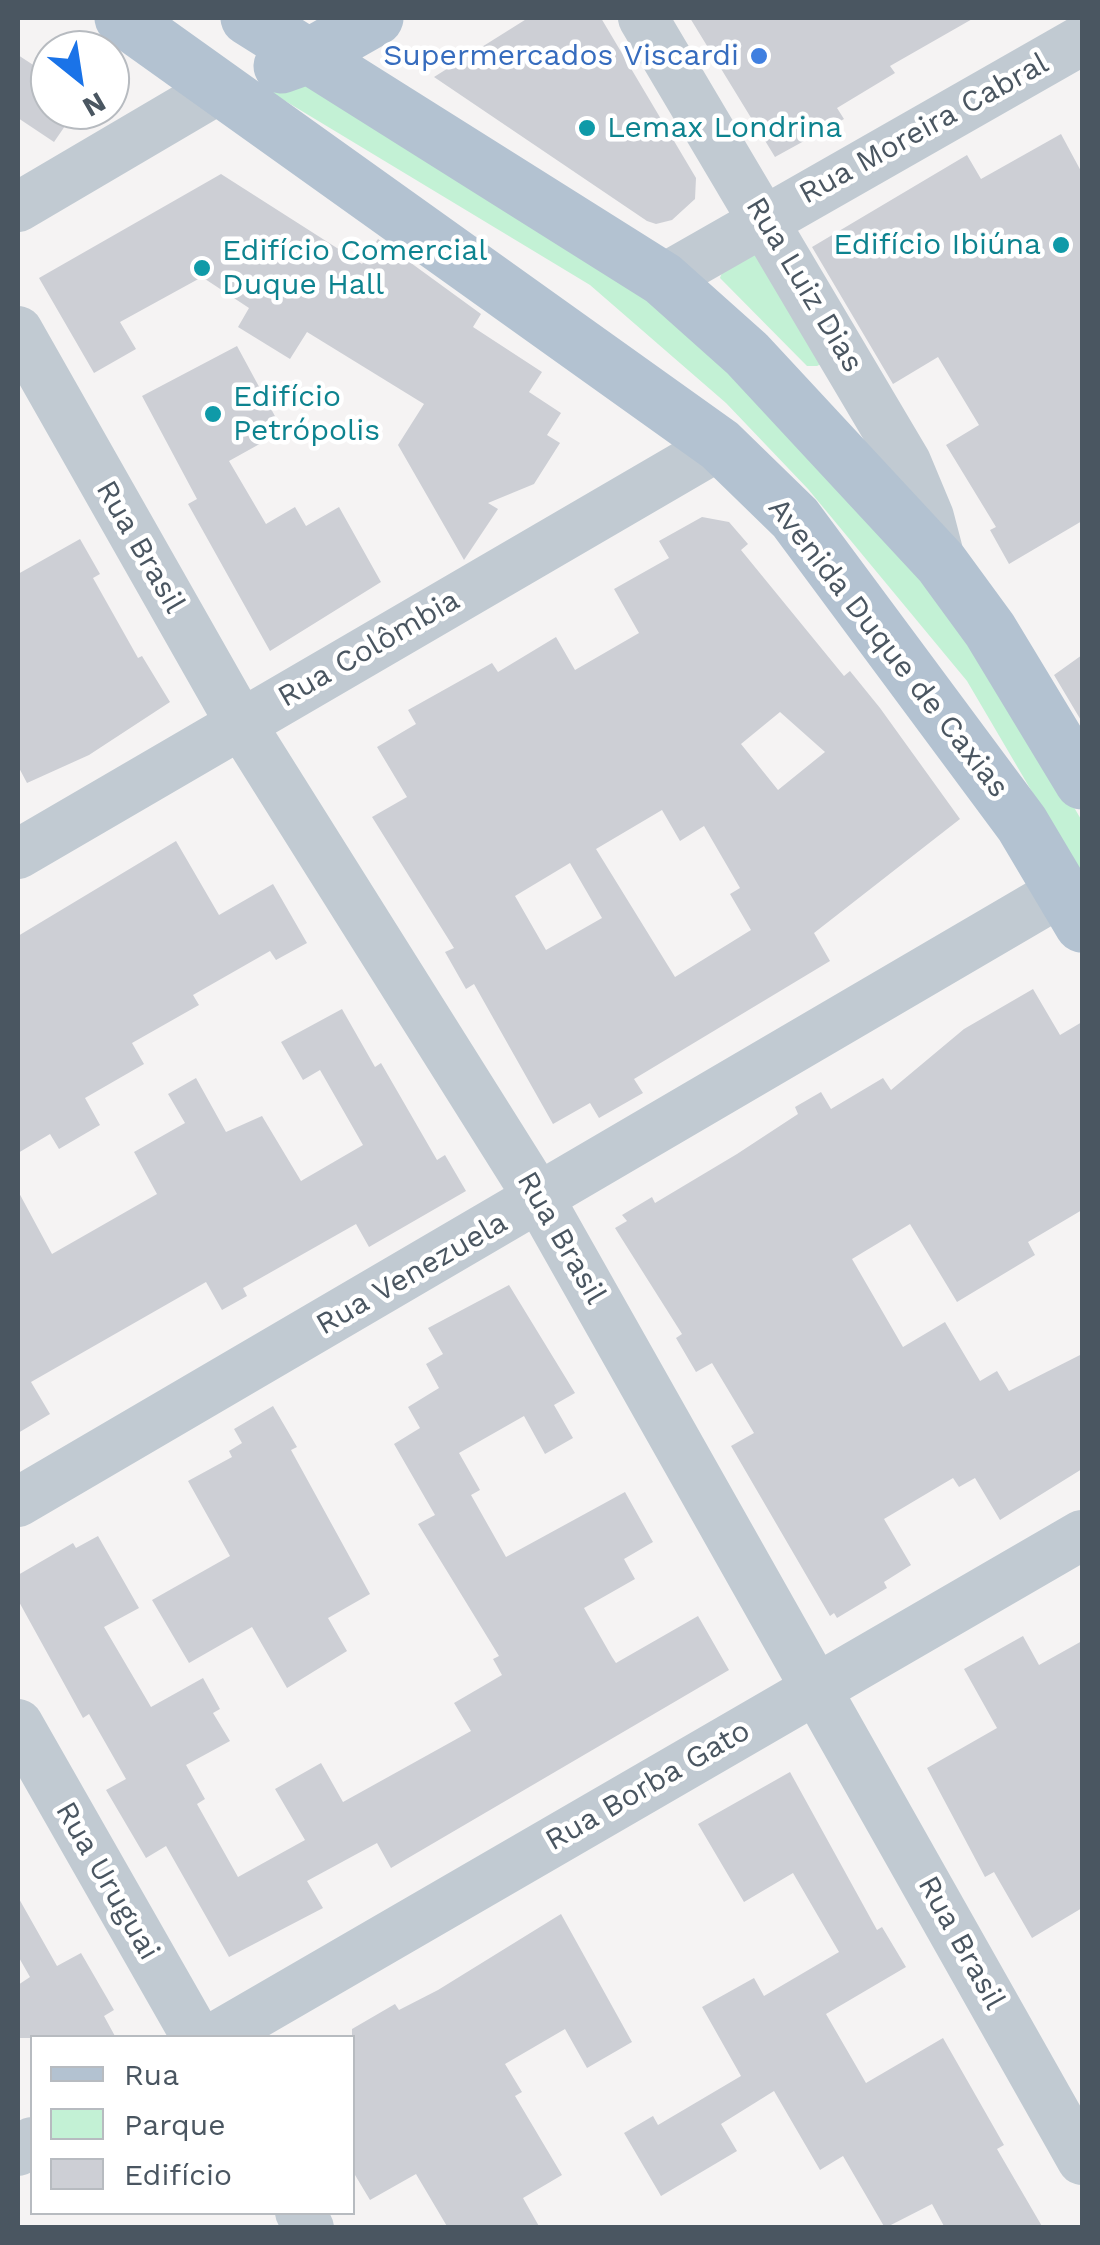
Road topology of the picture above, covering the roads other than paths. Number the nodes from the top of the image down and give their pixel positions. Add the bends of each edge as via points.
1 (122, 18) edge
2 (376, 18) edge
3 (643, 18) edge
4 (252, 19) edge
5 (1082, 40) edge
6 (309, 56) junction
7 (222, 87) junction
8 (18, 208) edge
9 (764, 219) junction
10 (664, 280) junction
11 (18, 331) edge
12 (720, 444) junction
13 (940, 563) junction
14 (241, 724) junction
15 (1082, 782) edge
16 (18, 854) edge
17 (1072, 908) edge
18 (540, 1200) junction
19 (18, 1502) edge
20 (1082, 1534) edge
21 (819, 1688) junction
22 (18, 1724) edge
23 (195, 2035) edge
24 (219, 2035) edge
25 (1082, 2160) edge

1 - 7 main road, Avenida Duque de Caxias
2 - 6 main road
3 - 9 street, Rua Luiz Dias
4 - 6 main road
4 - 7 main road
5 - 9 street, Rua Moreira Cabral
6 - 7 main road
6 - 10 main road
7 - 8 street
7 - 12 main road, Avenida Duque de Caxias
9 - 10 street, Rua Moreira Cabral
9 - 13 street, Rua Luiz Dias via 906,462
10 - 13 main road via 747,354
11 - 14 street, Rua Brasil
12 - 14 street, Rua Colômbia
12 - 17 main road, Avenida Duque de Caxias via 795,518 1022,824
13 - 15 main road via 990,630
14 - 16 street, Rua Colômbia
14 - 18 street, Rua Brasil
17 - 18 street, Rua Venezuela
18 - 19 street, Rua Venezuela
18 - 21 street, Rua Brasil
20 - 21 street, Rua Borba Gato
21 - 24 street, Rua Borba Gato
21 - 25 street, Rua Brasil
22 - 23 street, Rua Uruguai

